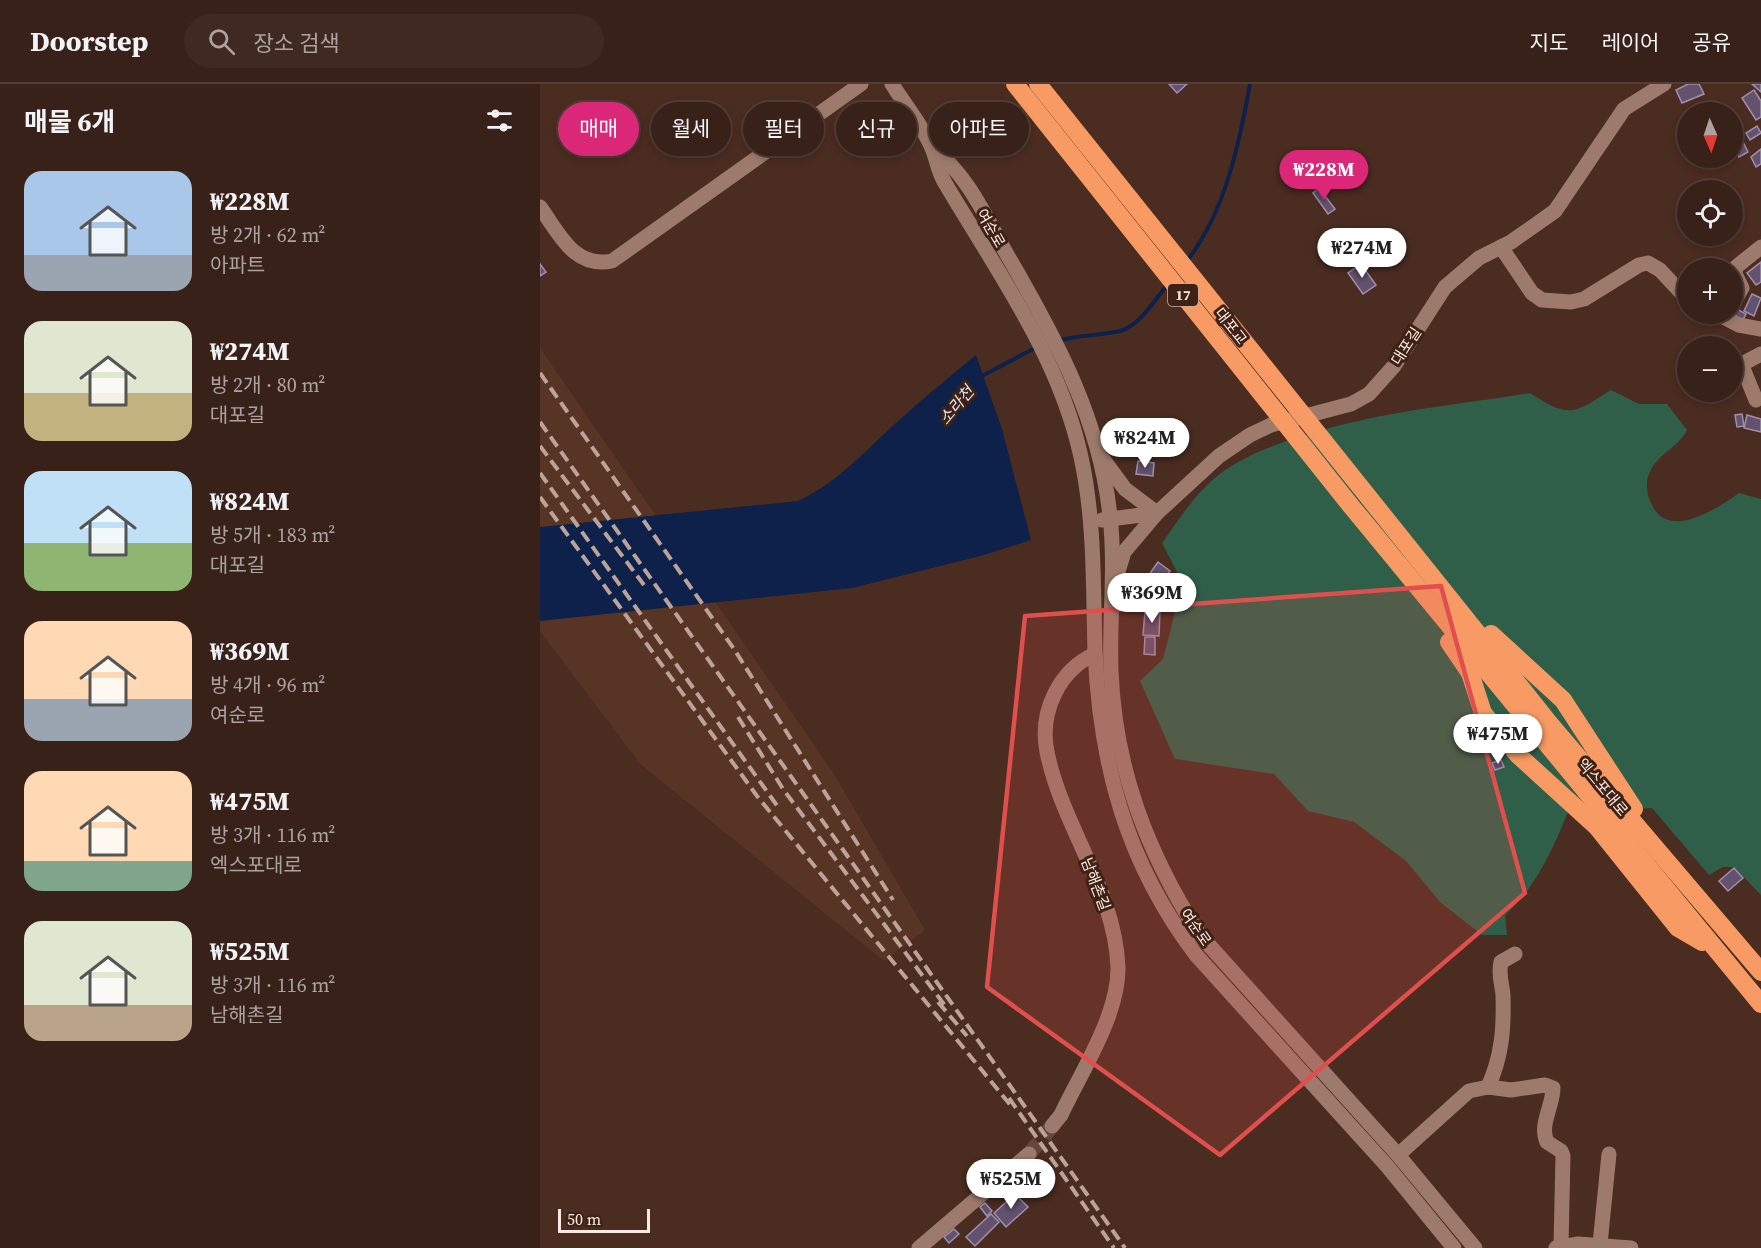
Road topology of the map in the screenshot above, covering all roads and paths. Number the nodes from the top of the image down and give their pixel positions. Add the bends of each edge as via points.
1 (861, 84) edge
2 (892, 84) edge
3 (1015, 84) edge
4 (1038, 84) edge
5 (1664, 84) edge
6 (540, 207) edge
7 (1501, 247) junction
8 (1761, 247) edge
9 (1743, 261) edge
10 (1677, 292) edge
11 (1738, 324) edge
12 (1761, 329) edge
13 (1761, 354) edge
14 (1057, 361) junction
15 (1756, 400) dead end
16 (1098, 451) junction
17 (1366, 494) joint
18 (1351, 506) joint
19 (1157, 513) junction
20 (1111, 519) junction
21 (1091, 521) junction
22 (1406, 557) junction
23 (1110, 602) junction
24 (1095, 654) junction
25 (1712, 948) junction
26 (1515, 954) dead end
27 (1761, 955) edge
28 (1761, 972) edge
29 (1761, 1004) edge
30 (1488, 1087) junction
31 (1052, 1126) tunnel mouth
32 (1029, 1154) tunnel mouth
33 (1609, 1154) dead end
34 (1398, 1155) junction
35 (1600, 1244) junction
36 (1558, 1247) edge
37 (919, 1248) edge
38 (1454, 1248) edge
39 (1475, 1248) edge
40 (1631, 1248) edge

1 - 6 street via 612,261 596,262 576,256
2 - 14 street, 여순로 via 932,148 957,169
3 - 18 highway, 대포교 / 17
4 - 17 highway, 대포교 / 17
5 - 7 street, 대포길 via 1624,109 1555,211
7 - 10 street via 1532,292 1542,300 1584,299 1648,263 1660,270
7 - 19 street, 대포길 via 1479,258 1445,287 1394,366 1369,394 1351,404 1271,425 1250,435 1218,456
8 - 9 street
11 - 12 street
13 - 15 street via 1742,364
14 - 16 street
14 - 21 street, 여순로
16 - 19 street via 1125,489
16 - 20 street, 여순로
17 - 22 highway, 엑스포대로 / 17
18 - 22 highway, 엑스포대로 / 17
19 - 20 street
19 - 23 street, 대포길 via 1124,552
20 - 21 street
20 - 23 street, 여순로
21 - 24 street, 여순로
22 - 25 highway, 엑스포대로 / 17 via 1537,735
22 - 25 highway via 1470,673 1489,721 1518,756 1597,827 1678,928
22 - 27 highway via 1563,700 1638,814
22 - 28 highway, 엑스포대로 / 17
23 - 34 street, 여순로 via 1118,747 1146,835 1172,892 1199,934
24 - 31 street, 남해촌길 via 1078,662 1058,685 1050,707 1046,744 1063,802 1109,916 1116,948 1117,985 1110,1011 1061,1115
24 - 38 street, 여순로 via 1103,746 1114,790 1129,836 1177,931 1387,1166
25 - 29 highway, 엑스포대로 / 17
26 - 30 street via 1501,962 1498,973 1503,989 1504,1031 1499,1063
30 - 34 street via 1469,1091
30 - 36 street via 1553,1088 1544,1128 1547,1142 1561,1150 1563,1156
32 - 37 street
33 - 35 street
34 - 39 street, 여순로
35 - 36 street
35 - 40 street

